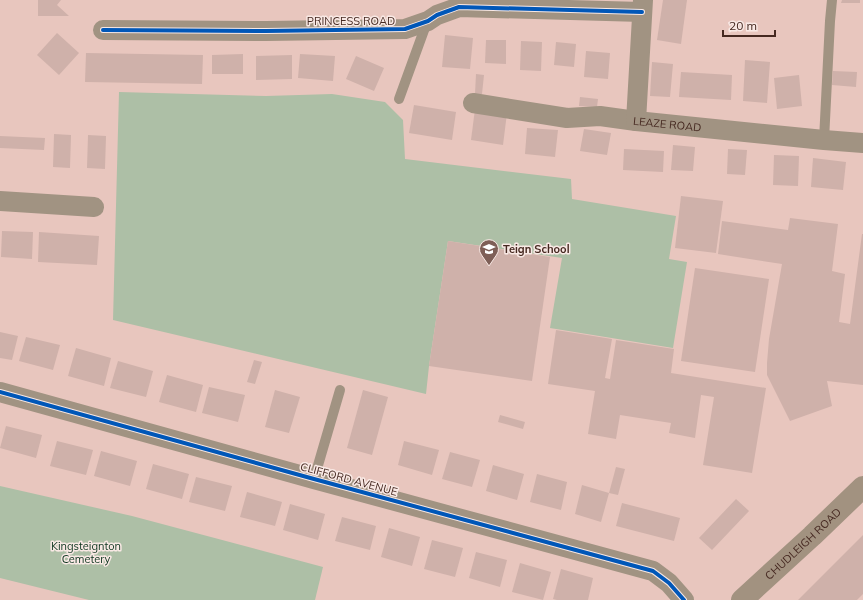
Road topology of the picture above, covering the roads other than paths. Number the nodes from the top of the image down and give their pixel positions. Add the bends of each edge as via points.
1 (832, 0) edge
2 (643, 6) edge
3 (428, 21) junction
4 (103, 30) dead end
5 (399, 99) dead end
6 (473, 103) dead end
7 (636, 121) junction
8 (824, 140) junction
9 (863, 143) edge
10 (0, 201) edge
11 (94, 207) dead end
12 (340, 390) dead end
13 (0, 392) edge
14 (314, 479) junction
15 (863, 487) edge
16 (684, 600) edge
17 (742, 600) edge

1 - 8 lane
2 - 3 street, PRINCESS ROAD via 459,8 437,15
2 - 7 street
3 - 4 street, PRINCESS ROAD via 405,30
3 - 5 lane
6 - 7 street, LEAZE ROAD via 567,118 600,116
7 - 8 street, LEAZE ROAD
8 - 9 street, LEAZE ROAD
10 - 11 street
12 - 14 lane, CLIFFORD AVENUE
13 - 14 street, CLIFFORD AVENUE
14 - 16 street, CLIFFORD AVENUE via 653,571 669,583
15 - 17 main road, CHUDLEIGH ROAD

